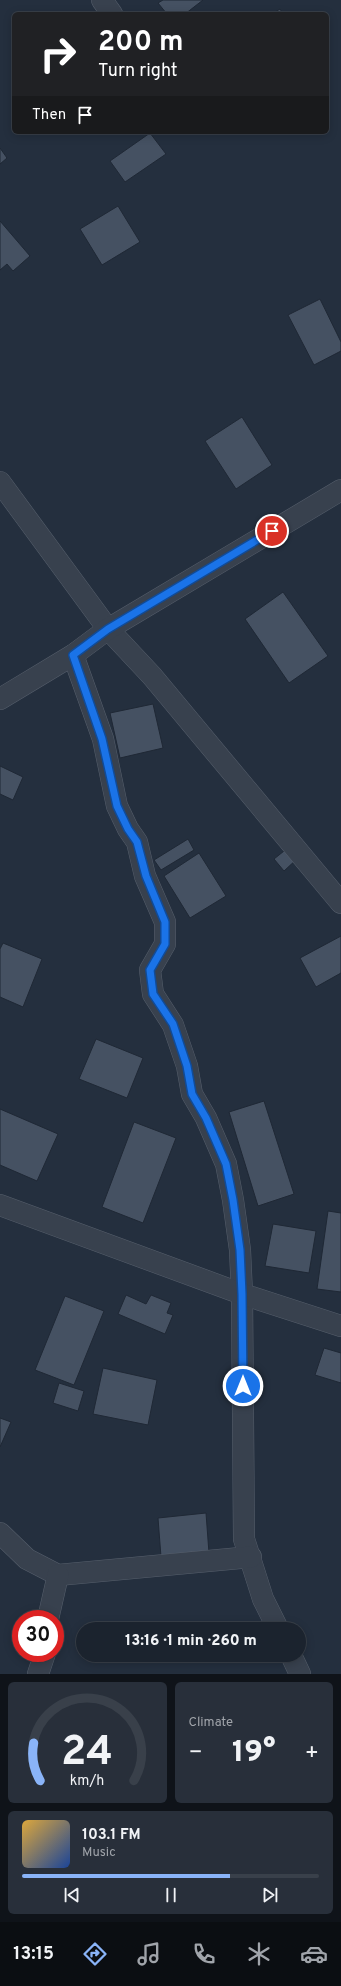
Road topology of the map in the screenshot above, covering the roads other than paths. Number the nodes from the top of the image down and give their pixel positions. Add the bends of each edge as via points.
1 (102, 0) edge
2 (111, 12) edge
3 (0, 482) edge
4 (341, 490) edge
5 (108, 629) junction
6 (73, 655) junction
7 (0, 699) edge
8 (341, 904) edge
9 (0, 1205) edge
10 (242, 1294) junction
11 (341, 1326) edge
12 (0, 1533) edge
13 (251, 1557) junction
14 (58, 1575) junction
15 (50, 1610) edge
16 (274, 1622) edge
17 (42, 1662) edge
18 (294, 1662) edge
19 (38, 1674) edge
20 (300, 1674) edge

1 - 2 street
3 - 5 street
4 - 5 street
5 - 6 street
5 - 8 street via 152,676
6 - 7 street
6 - 10 street via 102,739 117,806 137,842 146,876 165,922 165,944 150,970 153,994 173,1024 187,1066 192,1094 206,1118 226,1164 239,1243
9 - 10 street
10 - 11 street
10 - 13 street via 244,1539
12 - 14 street via 27,1559
13 - 14 street
13 - 16 street via 263,1599
14 - 15 street
17 - 19 street
18 - 20 street

